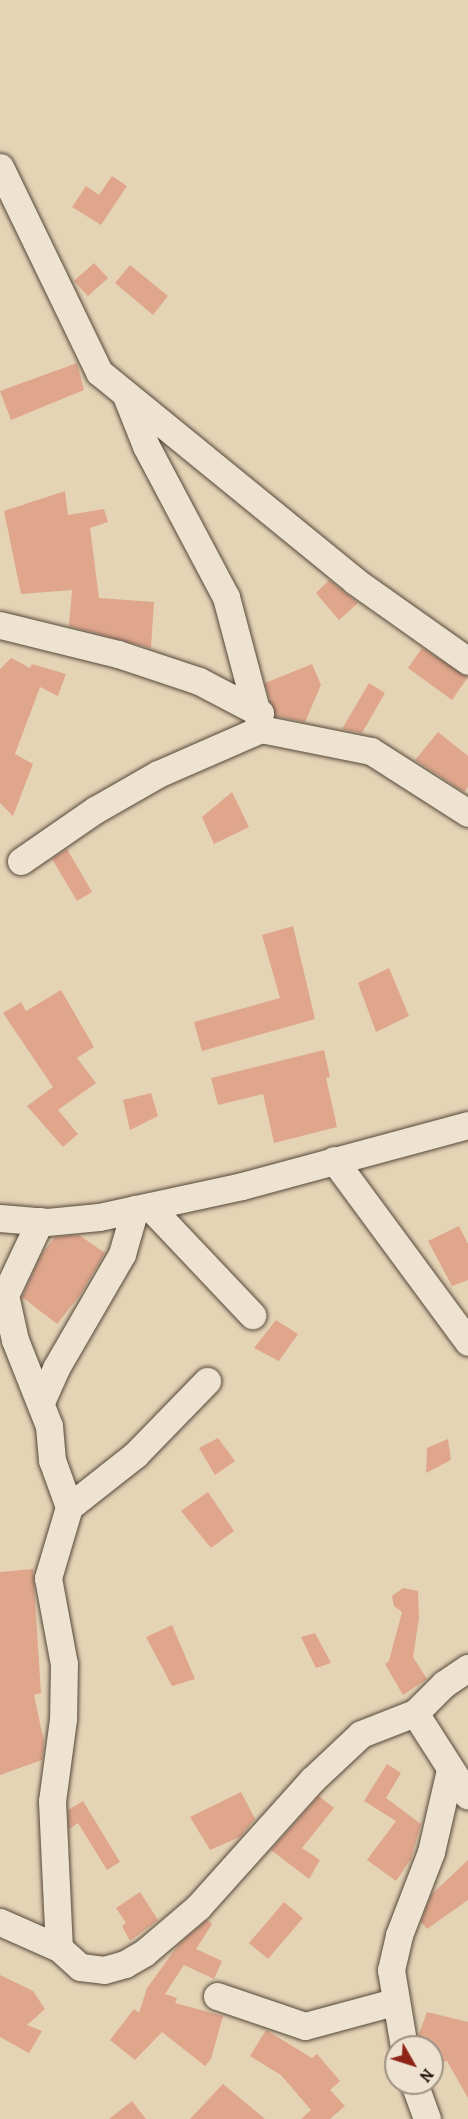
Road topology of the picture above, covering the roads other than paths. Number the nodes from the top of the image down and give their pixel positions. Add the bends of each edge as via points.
1 (0, 167) edge
2 (127, 398) junction
3 (0, 625) edge
4 (468, 661) edge
5 (261, 721) junction
6 (468, 813) edge
7 (21, 861) dead end
8 (468, 1125) edge
9 (334, 1160) junction
10 (143, 1208) junction
11 (0, 1218) edge
12 (40, 1221) junction
13 (252, 1315) dead end
14 (468, 1342) edge
15 (207, 1381) dead end
16 (41, 1402) junction
17 (69, 1507) junction
18 (468, 1668) edge
19 (415, 1713) junction
20 (450, 1770) junction
21 (468, 1796) edge
22 (0, 1922) edge
23 (58, 1948) junction
24 (217, 1996) dead end
25 (394, 2002) junction
26 (401, 2035) edge
27 (418, 2095) edge
28 (427, 2119) edge

1 - 2 street via 88,355 99,372
2 - 4 street via 356,581
2 - 5 street via 146,446 226,597
3 - 5 street via 118,654 199,681
5 - 6 street via 371,751
5 - 7 street via 95,810
8 - 9 street
9 - 10 street
9 - 14 street
10 - 12 street via 99,1217
10 - 13 street
10 - 16 street
11 - 12 street
12 - 16 street via 5,1295 15,1340
15 - 17 street via 136,1454
16 - 17 street via 49,1426 52,1460
17 - 23 street via 48,1578 64,1664 63,1719 52,1801
18 - 19 street via 444,1684
19 - 20 street
19 - 23 street via 361,1734 312,1780 198,1906 144,1953 104,1970 80,1967
20 - 21 street
20 - 25 street via 431,1852 399,1935 391,1970
22 - 23 street
24 - 25 street via 305,2026
25 - 26 street
27 - 28 street

